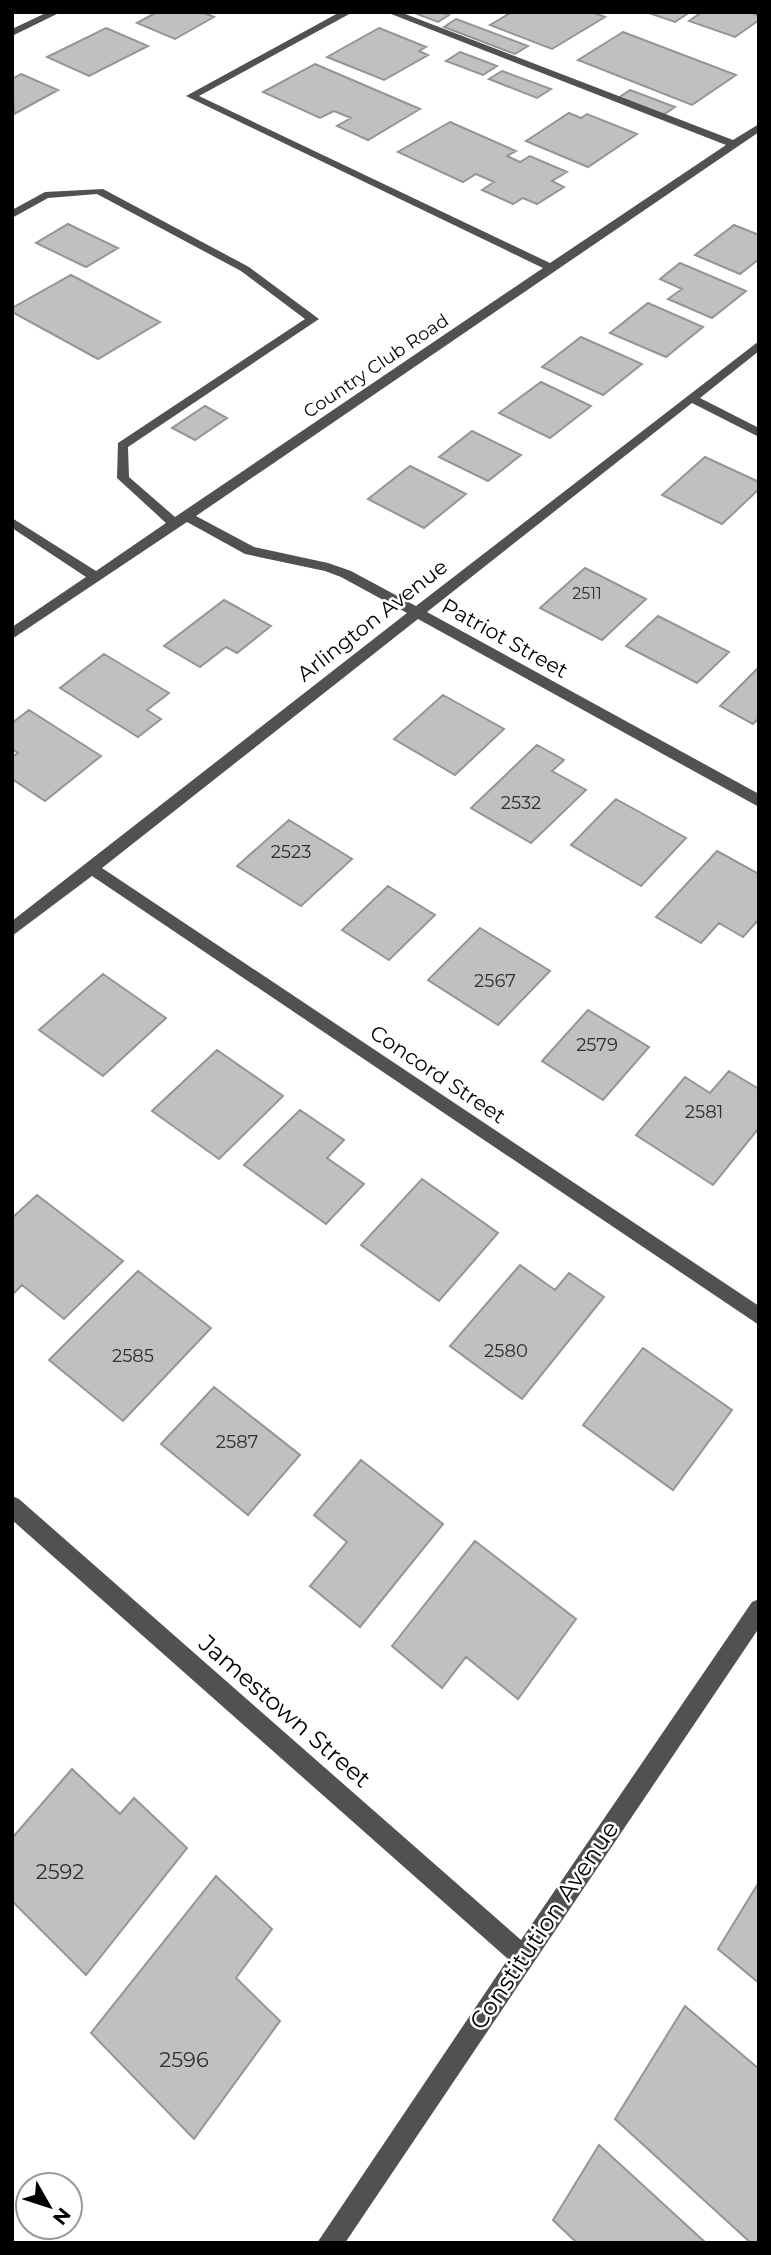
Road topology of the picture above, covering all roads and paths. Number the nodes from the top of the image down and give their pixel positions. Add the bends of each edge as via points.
1 (56, 12) edge
2 (348, 12) edge
3 (391, 12) edge
4 (12, 33) edge
5 (759, 127) edge
6 (734, 144) junction
7 (12, 215) edge
8 (551, 268) junction
9 (759, 345) edge
10 (691, 398) junction
11 (759, 433) edge
12 (180, 519) junction
13 (12, 522) edge
14 (96, 577) junction
15 (416, 612) junction
16 (12, 634) edge
17 (759, 801) edge
18 (91, 867) junction
19 (12, 930) edge
20 (759, 1318) edge
21 (12, 1506) edge
22 (759, 1609) edge
23 (523, 1956) junction
24 (330, 2243) edge

1 - 4 street
2 - 8 street via 191,96
3 - 6 street
5 - 6 street, Country Club Road
6 - 8 street, Country Club Road
7 - 12 street, Patriot Street via 45,195 99,191 245,269 313,319 122,446 123,478
8 - 12 street, Country Club Road
9 - 10 street, Arlington Avenue
10 - 11 street
10 - 15 street, Arlington Avenue
12 - 14 street, Country Club Road
12 - 15 street, Patriot Street via 250,551 346,574
13 - 14 street
14 - 16 street, Country Club Road
15 - 17 street, Patriot Street
15 - 18 street, Arlington Avenue
18 - 19 street, Arlington Avenue
18 - 20 street, Concord Street
21 - 23 street, Jamestown Street
22 - 23 street, Constitution Avenue
23 - 24 street, Constitution Avenue

